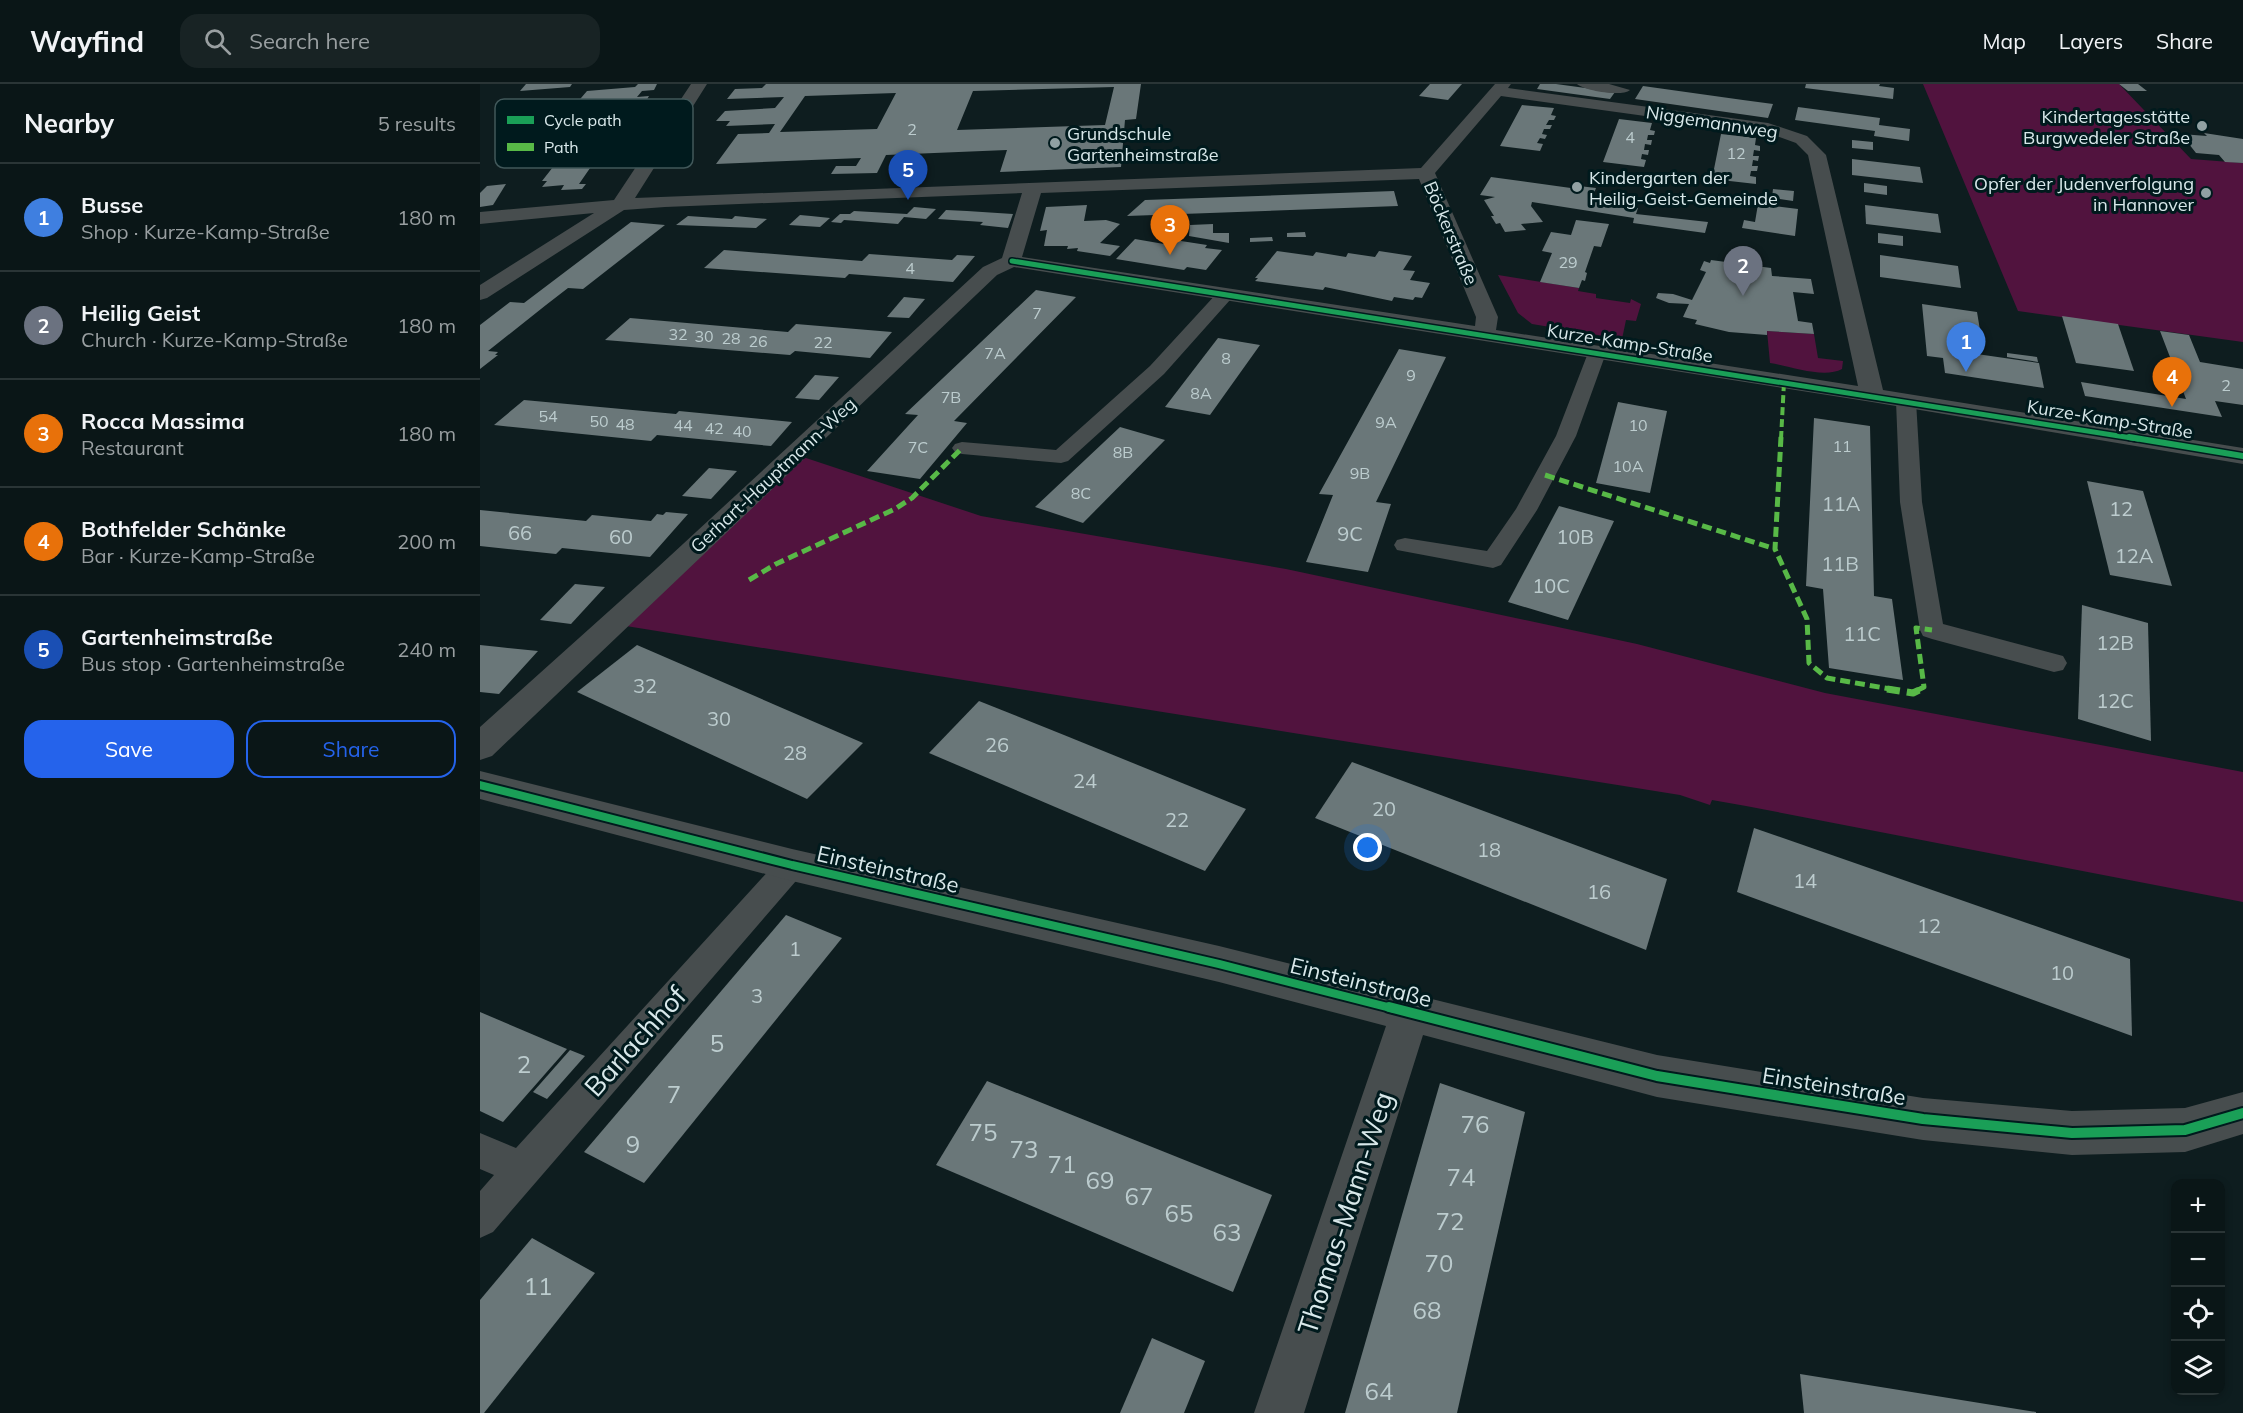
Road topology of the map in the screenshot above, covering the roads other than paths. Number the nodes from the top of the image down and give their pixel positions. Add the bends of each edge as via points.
1 (699, 84) edge
2 (1583, 84) edge
3 (1625, 87) edge
4 (1499, 88) edge
5 (690, 99) edge
6 (1614, 107) junction
7 (646, 168) edge
8 (1426, 173) junction
9 (1034, 188) junction
10 (621, 204) junction
11 (480, 218) edge
12 (1012, 261) junction
13 (480, 294) edge
14 (1224, 296) junction
15 (1484, 335) junction
16 (1598, 353) junction
17 (1872, 395) junction
18 (1906, 401) junction
19 (962, 448) dead end
20 (2242, 460) edge
21 (1405, 545) dead end
22 (2054, 663) dead end
23 (480, 747) edge
24 (480, 785) edge
25 (792, 865) junction
26 (1410, 1013) junction
27 (2240, 1120) edge
28 (480, 1151) edge
29 (522, 1169) junction
30 (480, 1219) edge
31 (1279, 1413) edge

1 - 5 street
2 - 3 lane
3 - 6 lane
4 - 6 street, Niggemannweg
4 - 8 street, Böckerstraße
6 - 17 street, Niggemannweg via 1768,128 1810,144 1817,155
7 - 10 street
8 - 9 street
8 - 15 street, Böckerstraße via 1487,317
9 - 10 street
9 - 12 street
10 - 11 street
10 - 13 street
12 - 14 street, Kurze-Kamp-Straße
12 - 23 street, Gerhart-Hauptmann-Weg via 990,271
14 - 15 street, Kurze-Kamp-Straße
14 - 19 lane via 1157,370 1060,457
15 - 16 street, Kurze-Kamp-Straße
16 - 17 street, Kurze-Kamp-Straße
16 - 21 lane via 1566,436 1526,510 1493,560
17 - 18 street, Kurze-Kamp-Straße
18 - 20 street, Kurze-Kamp-Straße
18 - 22 lane via 1911,502 1932,630
24 - 25 street, Einsteinstraße
25 - 26 street, Einsteinstraße via 1219,964
25 - 29 lane, Barlachhof
26 - 27 street, Einsteinstraße via 1657,1076 1923,1119 2072,1133 2186,1130
26 - 31 street, Thomas-Mann-Weg
28 - 29 lane
29 - 30 lane, Barlachhof

